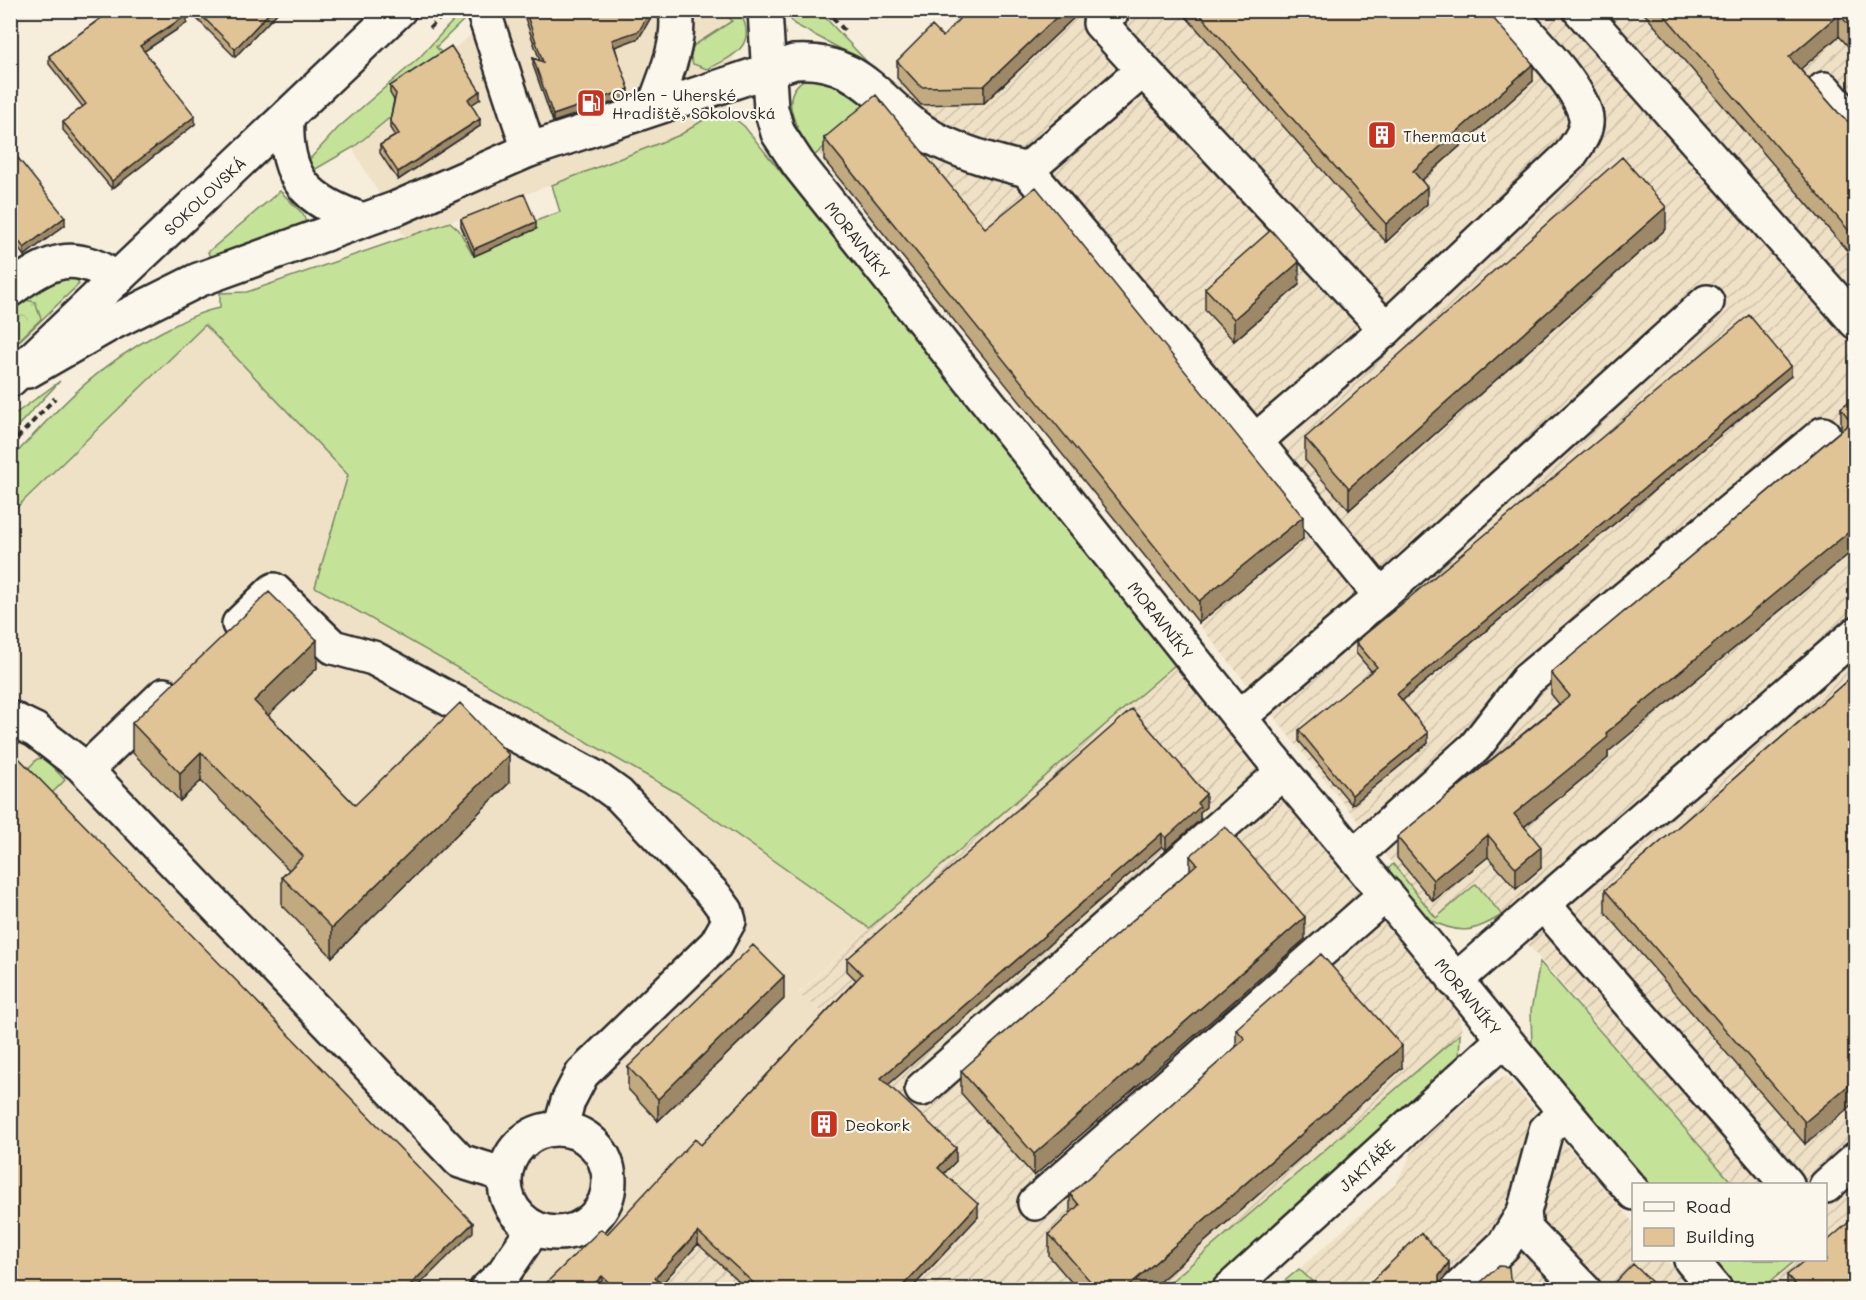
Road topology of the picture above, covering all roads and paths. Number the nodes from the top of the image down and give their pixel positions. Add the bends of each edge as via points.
1 (399, 10) edge
2 (676, 10) edge
3 (765, 10) edge
4 (1113, 10) edge
5 (1507, 10) edge
6 (1580, 10) edge
7 (485, 16) dead end
8 (1143, 70) junction
9 (769, 71) junction
10 (1824, 89) dead end
11 (654, 107) junction
12 (287, 118) junction
13 (1856, 127) edge
14 (529, 150) junction
15 (1027, 170) junction
16 (363, 220) junction
17 (117, 279) junction
18 (10, 290) edge
19 (1707, 302) dead end
20 (1856, 322) edge
21 (1386, 329) junction
22 (10, 381) edge
23 (1823, 434) dead end
24 (1255, 441) junction
25 (1381, 596) junction
26 (1856, 634) edge
27 (217, 645) edge
28 (184, 676) edge
29 (1241, 716) junction
30 (10, 718) edge
31 (86, 771) junction
32 (1283, 772) junction
33 (1354, 855) junction
34 (1386, 894) junction
35 (1543, 904) junction
36 (1455, 981) junction
37 (1503, 1040) junction
38 (922, 1089) dead end
39 (1564, 1113) junction
40 (560, 1129) junction
41 (1856, 1159) edge
42 (505, 1175) junction
43 (1785, 1183) edge
44 (1827, 1185) edge
45 (1632, 1192) edge
46 (1035, 1203) dead end
47 (1524, 1212) junction
48 (534, 1228) junction
49 (1691, 1261) edge
50 (486, 1290) edge
51 (1229, 1290) edge
52 (1457, 1290) edge
53 (1584, 1290) edge
54 (1716, 1290) edge

1 - 12 street, SOKOLOVSKÁ
2 - 11 street via 678,27
3 - 9 street, MORAVNÍKY
4 - 8 street via 1100,23
5 - 21 street via 1563,75 1586,114 1584,136 1570,155
6 - 20 street
7 - 14 street
8 - 15 street
8 - 21 street
9 - 11 street
9 - 15 street via 815,60 853,73 887,105 934,138 971,155
9 - 29 street, MORAVNÍKY via 774,121 799,165
10 - 13 street
11 - 14 street
12 - 16 street via 286,143 291,165 309,194
12 - 17 street, SOKOLOVSKÁ
14 - 16 street
15 - 24 street
16 - 22 street via 198,280
17 - 18 street via 98,266 74,260 41,268
17 - 22 street, SOKOLOVSKÁ
19 - 25 street
21 - 24 street
23 - 33 street via 1527,680 1475,747
24 - 25 street
25 - 29 street
26 - 35 street
27 - 40 street via 274,590 333,647 373,658 594,777 619,795 726,911 729,921 717,944 582,1074
28 - 31 street
29 - 32 street, MORAVNÍKY
30 - 31 street via 35,730
31 - 42 street via 460,1161
32 - 33 street, MORAVNÍKY
32 - 38 street
33 - 34 street, MORAVNÍKY
34 - 36 street, MORAVNÍKY
34 - 46 street
35 - 36 street
35 - 43 street
36 - 37 street, MORAVNÍKY
37 - 39 street, MORAVNÍKY
37 - 51 street, JAKTÁŘE
39 - 45 street, MORAVNÍKY
39 - 47 street via 1546,1130
40 - 42 street via 529,1137 508,1161
40 - 48 street via 577,1132 601,1154 608,1177 604,1202 596,1216 567,1232
41 - 44 street
42 - 48 street via 509,1202 519,1217
47 - 52 street via 1504,1245
47 - 53 street via 1526,1230
48 - 50 street via 503,1274
49 - 54 street

